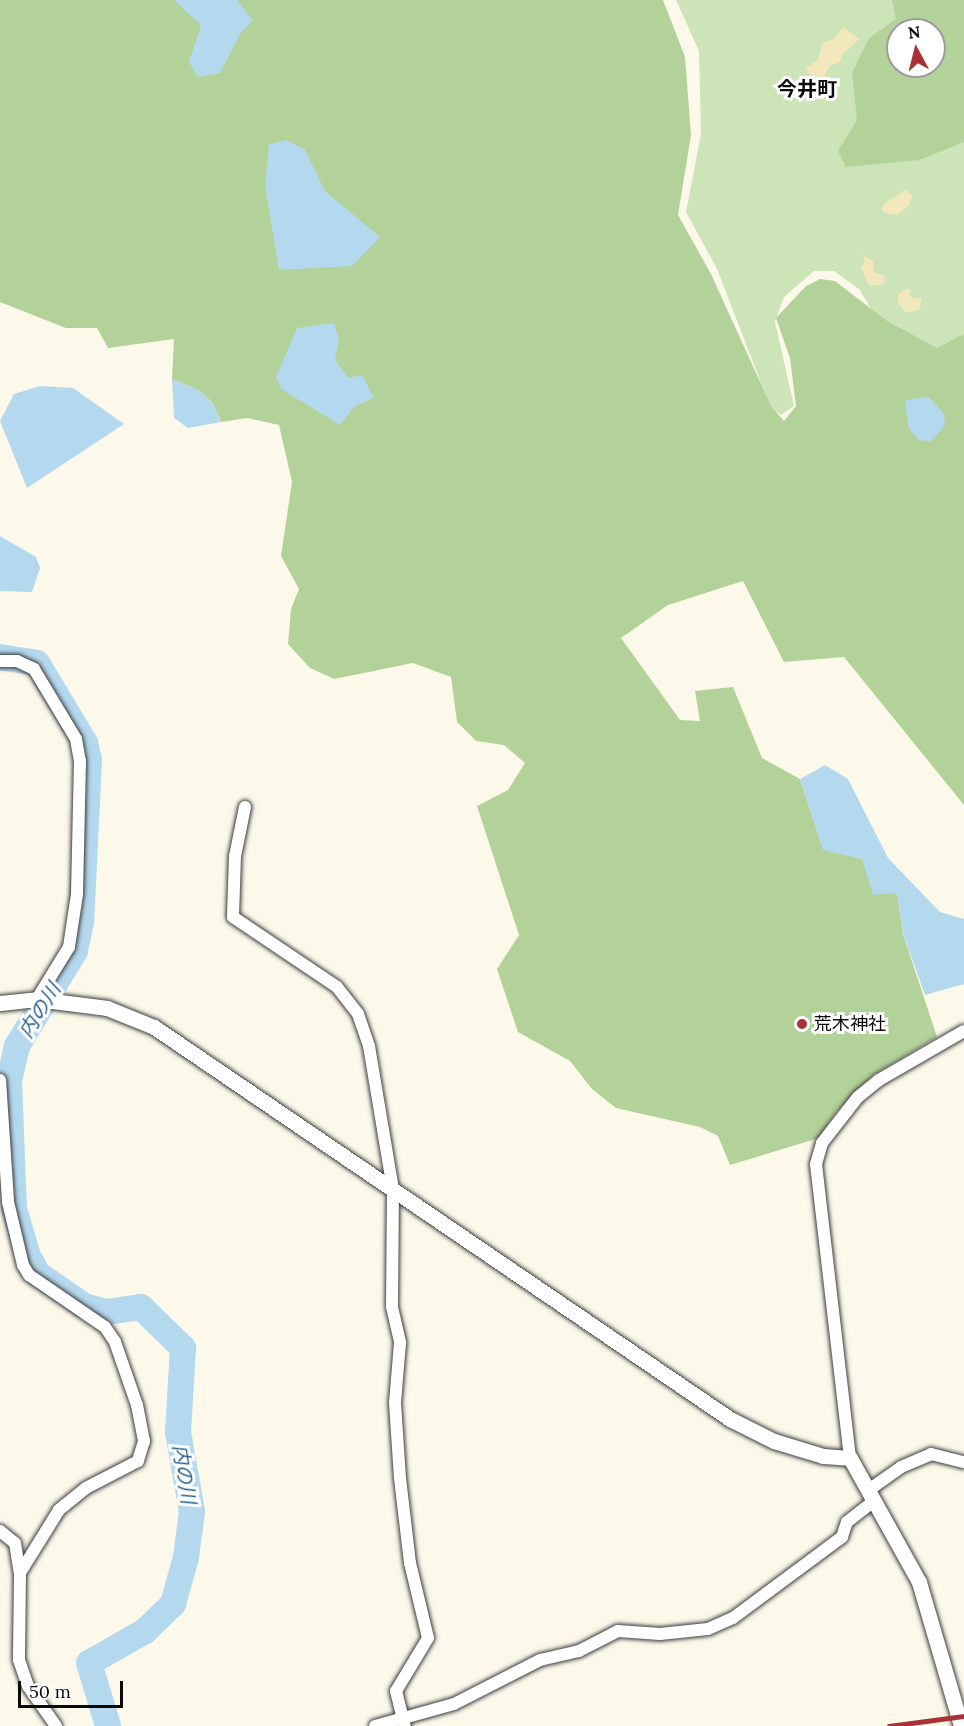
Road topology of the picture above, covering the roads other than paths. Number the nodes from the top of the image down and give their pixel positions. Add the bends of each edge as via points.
1 (0, 661) edge
2 (245, 807) dead end
3 (37, 999) junction
4 (0, 1003) edge
5 (964, 1030) edge
6 (0, 1080) edge
7 (393, 1189) junction
8 (850, 1458) junction
9 (964, 1462) edge
10 (872, 1495) junction
11 (0, 1531) edge
12 (20, 1573) junction
13 (405, 1723) edge
14 (56, 1726) edge
15 (375, 1726) edge
16 (961, 1726) edge

1 - 3 street via 34,669 76,739 80,761 79,860 69,946
2 - 7 street via 235,856 233,916 350,999 369,1046
3 - 4 street
3 - 7 street via 107,1008 154,1027
5 - 8 street via 879,1080 858,1097 822,1143 816,1164
6 - 12 street via 8,1202 23,1265 29,1275 105,1328 115,1342 137,1405 144,1441 138,1461 86,1488 59,1510
7 - 8 street via 730,1419 774,1441 823,1456
7 - 13 street via 392,1307 400,1343 395,1403 400,1478 410,1563 428,1638 396,1691
8 - 10 street
9 - 10 street via 931,1454 901,1467
10 - 13 street via 847,1521 842,1538 733,1618 708,1629 660,1634 618,1631 579,1651 540,1660 454,1704
10 - 16 street via 918,1582
11 - 12 street via 15,1543
12 - 14 street via 19,1660 28,1686
13 - 15 street

